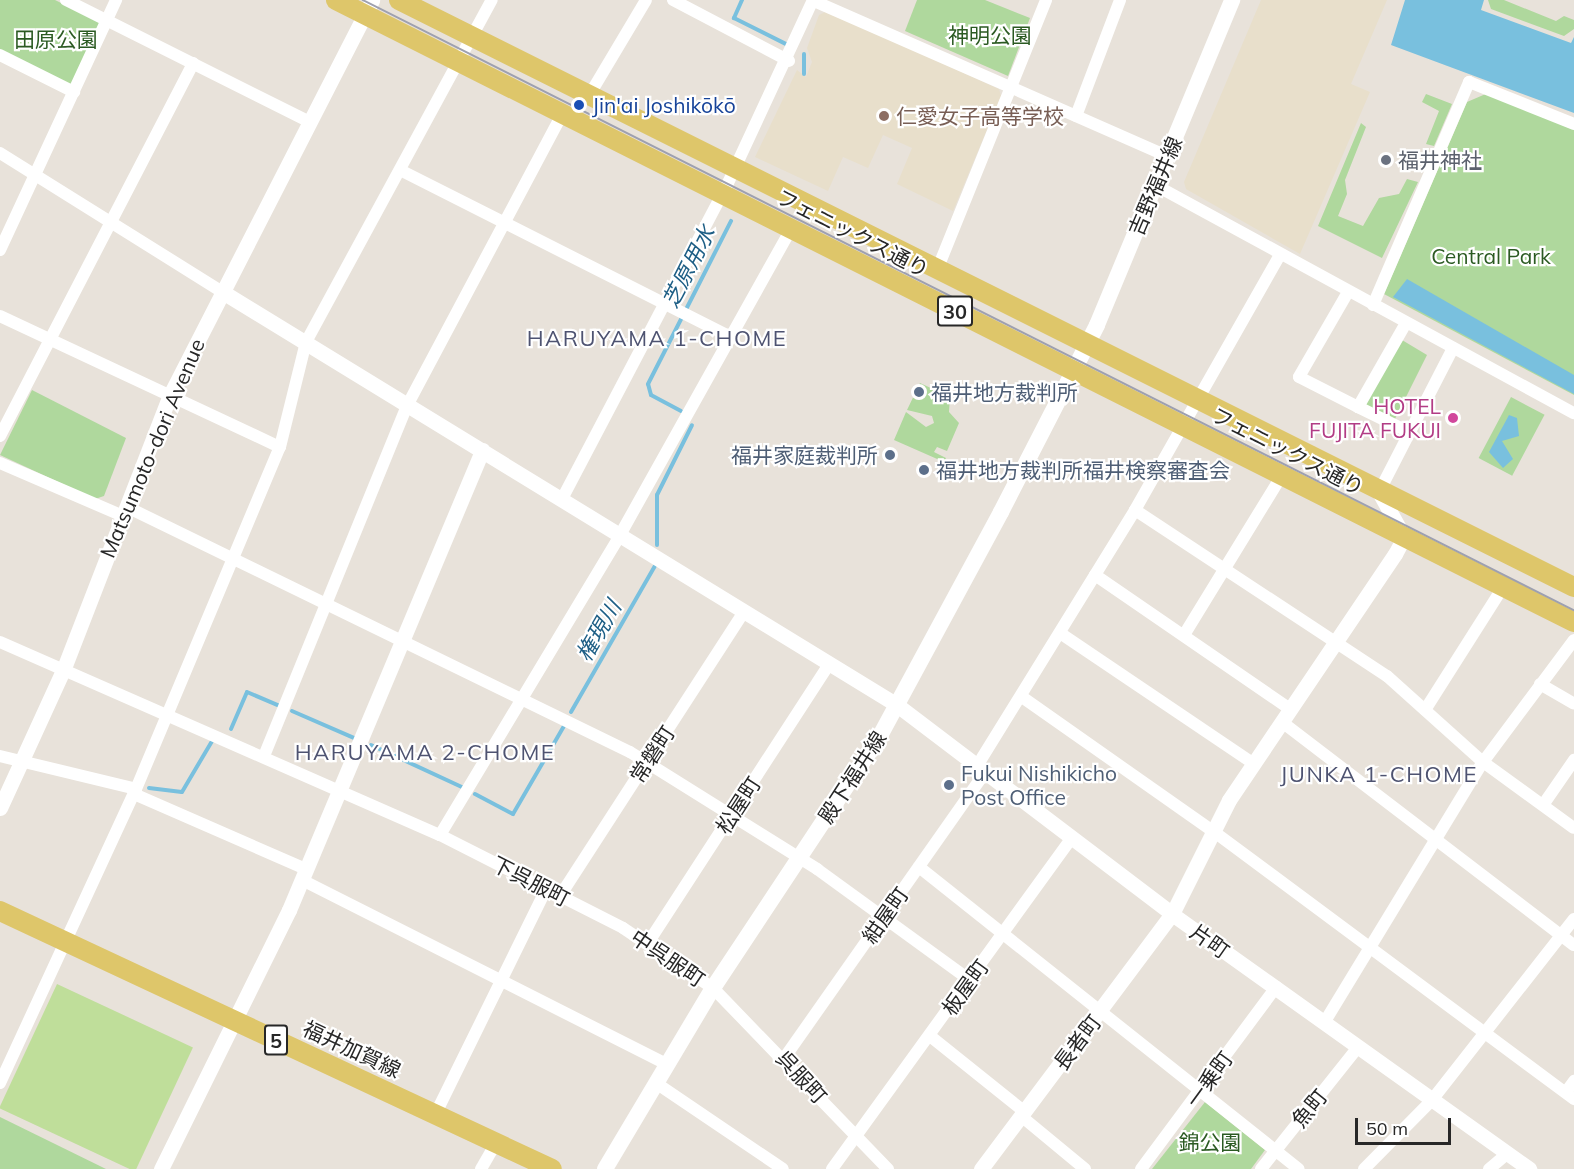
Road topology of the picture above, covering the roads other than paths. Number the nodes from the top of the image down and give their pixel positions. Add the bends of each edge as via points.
1 (66, 0) edge
2 (116, 0) edge
3 (336, 0) edge
4 (399, 0) edge
5 (492, 0) edge
6 (646, 0) edge
7 (673, 0) edge
8 (1046, 0) edge
9 (1120, 0) edge
10 (1232, 0) edge
11 (813, 1) edge
12 (368, 7) edge
13 (107, 20) junction
14 (474, 37) junction
15 (0, 55) edge
16 (789, 61) junction
17 (461, 62) junction
18 (193, 63) junction
19 (1013, 88) junction
20 (74, 92) junction
21 (590, 94) junction
22 (562, 114) junction
23 (1076, 116) junction
24 (309, 122) junction
25 (1574, 124) edge
26 (0, 153) edge
27 (1167, 156) junction
28 (735, 168) junction
29 (402, 171) junction
30 (37, 174) junction
31 (1155, 185) junction
32 (723, 194) junction
33 (112, 221) junction
34 (506, 221) junction
35 (791, 229) junction
36 (0, 249) edge
37 (1279, 256) junction
38 (937, 270) junction
39 (221, 291) junction
40 (1348, 292) junction
41 (667, 303) junction
42 (1372, 304) junction
43 (0, 316) edge
44 (1406, 323) junction
45 (731, 337) junction
46 (50, 340) junction
47 (306, 342) junction
48 (1087, 346) junction
49 (1453, 348) junction
50 (1075, 371) junction
51 (169, 397) junction
52 (1197, 400) junction
53 (408, 404) junction
54 (1358, 407) junction
55 (1574, 413) edge
56 (1183, 424) junction
57 (2, 429) edge
58 (1410, 432) junction
59 (280, 447) junction
60 (482, 450) junction
61 (0, 463) edge
62 (1282, 475) junction
63 (1379, 492) junction
64 (562, 499) junction
65 (1135, 510) junction
66 (125, 511) junction
67 (620, 535) junction
68 (1404, 537) junction
69 (231, 555) junction
70 (1228, 570) junction
71 (1095, 575) junction
72 (1503, 587) junction
73 (1574, 587) edge
74 (328, 602) junction
75 (744, 612) junction
76 (1574, 622) edge
77 (1060, 633) junction
78 (1184, 635) junction
79 (404, 638) junction
80 (1574, 640) edge
81 (0, 642) edge
82 (1337, 642) junction
83 (828, 666) junction
84 (64, 668) junction
85 (1540, 684) junction
86 (522, 695) junction
87 (1022, 697) junction
88 (1574, 704) edge
89 (897, 705) junction
90 (1425, 710) junction
91 (169, 713) junction
92 (1286, 716) junction
93 (0, 756) edge
94 (264, 756) junction
95 (1574, 759) edge
96 (22, 760) junction
97 (647, 762) junction
98 (1483, 762) junction
99 (1254, 764) junction
100 (981, 769) junction
101 (135, 791) junction
102 (341, 791) junction
103 (1543, 804) junction
104 (0, 808) edge
105 (731, 816) junction
106 (1574, 828) edge
107 (1213, 831) junction
108 (440, 835) junction
109 (1437, 837) junction
110 (1072, 838) junction
111 (799, 857) junction
112 (919, 867) junction
113 (304, 874) junction
114 (546, 889) junction
115 (560, 896) junction
116 (0, 911) edge
117 (1172, 914) junction
118 (884, 916) junction
119 (1574, 919) edge
120 (623, 928) joint
121 (1003, 935) junction
122 (1561, 935) junction
123 (67, 942) junction
124 (648, 944) junction
125 (1574, 945) edge
126 (1370, 948) junction
127 (497, 980) junction
128 (970, 980) junction
129 (1276, 987) junction
130 (713, 988) junction
131 (1099, 1013) junction
132 (237, 1022) junction
133 (1324, 1023) junction
134 (1484, 1032) junction
135 (930, 1036) junction
136 (1358, 1047) junction
137 (784, 1057) junction
138 (667, 1064) junction
139 (1574, 1081) edge
140 (0, 1083) edge
141 (656, 1083) junction
142 (1200, 1092) junction
143 (1570, 1095) edge
144 (1432, 1100) junction
145 (1023, 1114) junction
146 (435, 1115) junction
147 (858, 1136) junction
148 (496, 1143) junction
149 (1275, 1151) junction
150 (1508, 1153) junction
151 (161, 1169) edge
152 (481, 1169) edge
153 (552, 1169) edge
154 (605, 1169) edge
155 (783, 1169) edge
156 (832, 1169) edge
157 (888, 1169) edge
158 (981, 1169) edge
159 (1085, 1169) edge
160 (1141, 1169) edge
161 (1261, 1169) edge
162 (1299, 1169) edge
163 (1364, 1169) edge
164 (1489, 1169) edge
165 (1529, 1169) edge

1 - 13 street
2 - 13 street
3 - 12 main road, フェニックス通り / 30
4 - 14 main road, フェニックス通り / 30
5 - 14 street
6 - 21 street
7 - 16 street
8 - 19 street
9 - 23 street
10 - 27 main road, 吉野福井線
11 - 16 street
11 - 19 street
12 - 17 main road, フェニックス通り / 30
12 - 24 street, Matsumoto-dori Avenue
13 - 18 street
13 - 20 street
14 - 17 street
14 - 21 main road, フェニックス通り / 30
15 - 20 street
16 - 28 street
17 - 22 main road, フェニックス通り / 30
17 - 29 street
18 - 24 street
18 - 33 street
19 - 23 street
19 - 38 street
20 - 30 street
21 - 28 main road, フェニックス通り / 30
22 - 32 main road, フェニックス通り / 30
22 - 34 street
23 - 27 street
24 - 39 street, Matsumoto-dori Avenue
25 - 42 street via 1469,82
26 - 30 street
27 - 31 main road, 吉野福井線
28 - 32 street
28 - 38 main road, フェニックス通り / 30
29 - 34 street
29 - 47 street
30 - 33 street
30 - 36 street
31 - 37 street
31 - 48 main road, 吉野福井線
32 - 35 main road, フェニックス通り / 30
32 - 41 street
33 - 39 street
33 - 46 street
34 - 41 street
34 - 53 street
35 - 45 street
35 - 50 main road, フェニックス通り / 30
37 - 40 street
37 - 52 street, 紺屋町
38 - 48 main road, フェニックス通り / 30
39 - 47 street, 片町
39 - 51 street, Matsumoto-dori Avenue
40 - 42 street
40 - 54 street via 1299,377
41 - 45 street
41 - 64 street
42 - 44 street
43 - 46 street
44 - 49 street
44 - 54 street
45 - 67 street
46 - 51 street
46 - 57 street
47 - 53 street, 片町
47 - 59 street
48 - 50 main road, 吉野福井線
48 - 52 main road, フェニックス通り / 30
49 - 55 street
49 - 58 street
50 - 56 main road, フェニックス通り / 30
50 - 89 main road, 殿下福井線
51 - 59 street
51 - 66 street, Matsumoto-dori Avenue
52 - 56 street, 紺屋町
52 - 63 main road, フェニックス通り / 30
53 - 60 street, 片町
53 - 74 street
54 - 58 street
56 - 62 main road, フェニックス通り / 30
56 - 65 street, 紺屋町
58 - 63 street
59 - 69 street
60 - 64 street, 片町
60 - 79 street
61 - 66 street
62 - 68 main road, フェニックス通り / 30
62 - 70 street
63 - 68 street
63 - 73 main road, フェニックス通り / 30
64 - 67 street, 片町
65 - 70 street
65 - 71 street, 紺屋町
66 - 69 street
66 - 84 street, Matsumoto-dori Avenue
67 - 75 street, 片町
67 - 86 street
68 - 72 main road, フェニックス通り / 30
68 - 82 street, 長者町
69 - 74 street
69 - 91 street
70 - 78 street
70 - 82 street
71 - 77 street, 紺屋町
71 - 78 street
72 - 76 main road, フェニックス通り / 30
72 - 90 street
74 - 79 street
74 - 94 street
75 - 83 street, 片町
75 - 97 street, 常磐町
77 - 87 street, 紺屋町
77 - 99 street
78 - 92 street
79 - 86 street
79 - 102 street
80 - 85 street
81 - 84 street, 下呉服町
82 - 90 street
82 - 92 street, 長者町
83 - 89 street, 片町
83 - 105 street, 松屋町
84 - 91 street, 下呉服町
84 - 96 street, Matsumoto-dori Avenue
85 - 88 street
85 - 98 street
86 - 97 street
86 - 108 street
87 - 100 street, 紺屋町
87 - 107 street
89 - 100 street, 片町
89 - 111 main road, 殿下福井線
90 - 98 street
91 - 94 street, 下呉服町
91 - 101 street
92 - 99 street, 長者町
92 - 109 street
93 - 96 street
94 - 102 street, 下呉服町
95 - 103 street
96 - 101 street
96 - 104 street, Matsumoto-dori Avenue
97 - 105 street
97 - 115 street, 常磐町
98 - 103 street
98 - 109 street
99 - 107 street, 長者町
100 - 110 street, 片町
100 - 112 street, 紺屋町
101 - 113 street
101 - 123 street
102 - 108 street, 下呉服町
102 - 113 street
103 - 106 street
105 - 111 street
105 - 124 street, 松屋町
107 - 117 street, 長者町
107 - 126 street
108 - 114 street, 下呉服町
109 - 122 street
109 - 126 street
110 - 117 street, 片町
110 - 121 street, 板屋町
111 - 118 street
111 - 130 main road, 殿下福井線
112 - 118 street, 紺屋町
112 - 121 street
113 - 127 street
113 - 132 street
114 - 115 street, 下呉服町
114 - 127 street
115 - 120 street, 下呉服町
116 - 123 main road, 福井加賀線 / 5
117 - 129 street, 片町
117 - 131 street, 長者町
118 - 128 street
118 - 137 street, 紺屋町
119 - 122 street
120 - 124 street, 中呉服町
121 - 128 street, 板屋町
121 - 131 street
122 - 125 street
122 - 134 street
123 - 132 main road, 福井加賀線 / 5
123 - 140 street
124 - 130 street, 中呉服町
126 - 133 street
126 - 134 street
127 - 138 street
127 - 146 street
128 - 135 street, 板屋町
129 - 133 street, 片町
129 - 142 street, 一乗町
130 - 137 street, 呉服町
130 - 138 main road, 殿下福井線
131 - 142 street
131 - 145 street, 長者町
132 - 146 main road, 福井加賀線 / 5
132 - 151 street
133 - 136 street, 片町
134 - 143 street
134 - 144 street
135 - 145 street
135 - 147 street, 板屋町
136 - 144 street, 片町
136 - 149 street, 魚町
137 - 147 street, 呉服町
138 - 141 main road, 殿下福井線
139 - 143 street
141 - 154 main road, 殿下福井線
141 - 155 street
142 - 149 street
142 - 160 street, 一乗町
144 - 150 street, 片町
144 - 163 street
145 - 158 street, 長者町
145 - 159 street
146 - 148 main road, 福井加賀線 / 5
147 - 156 street, 板屋町
147 - 157 street, 呉服町
148 - 152 street
148 - 153 main road, 福井加賀線 / 5
149 - 161 street, 魚町
149 - 162 street
150 - 164 street
150 - 165 street, 片町

